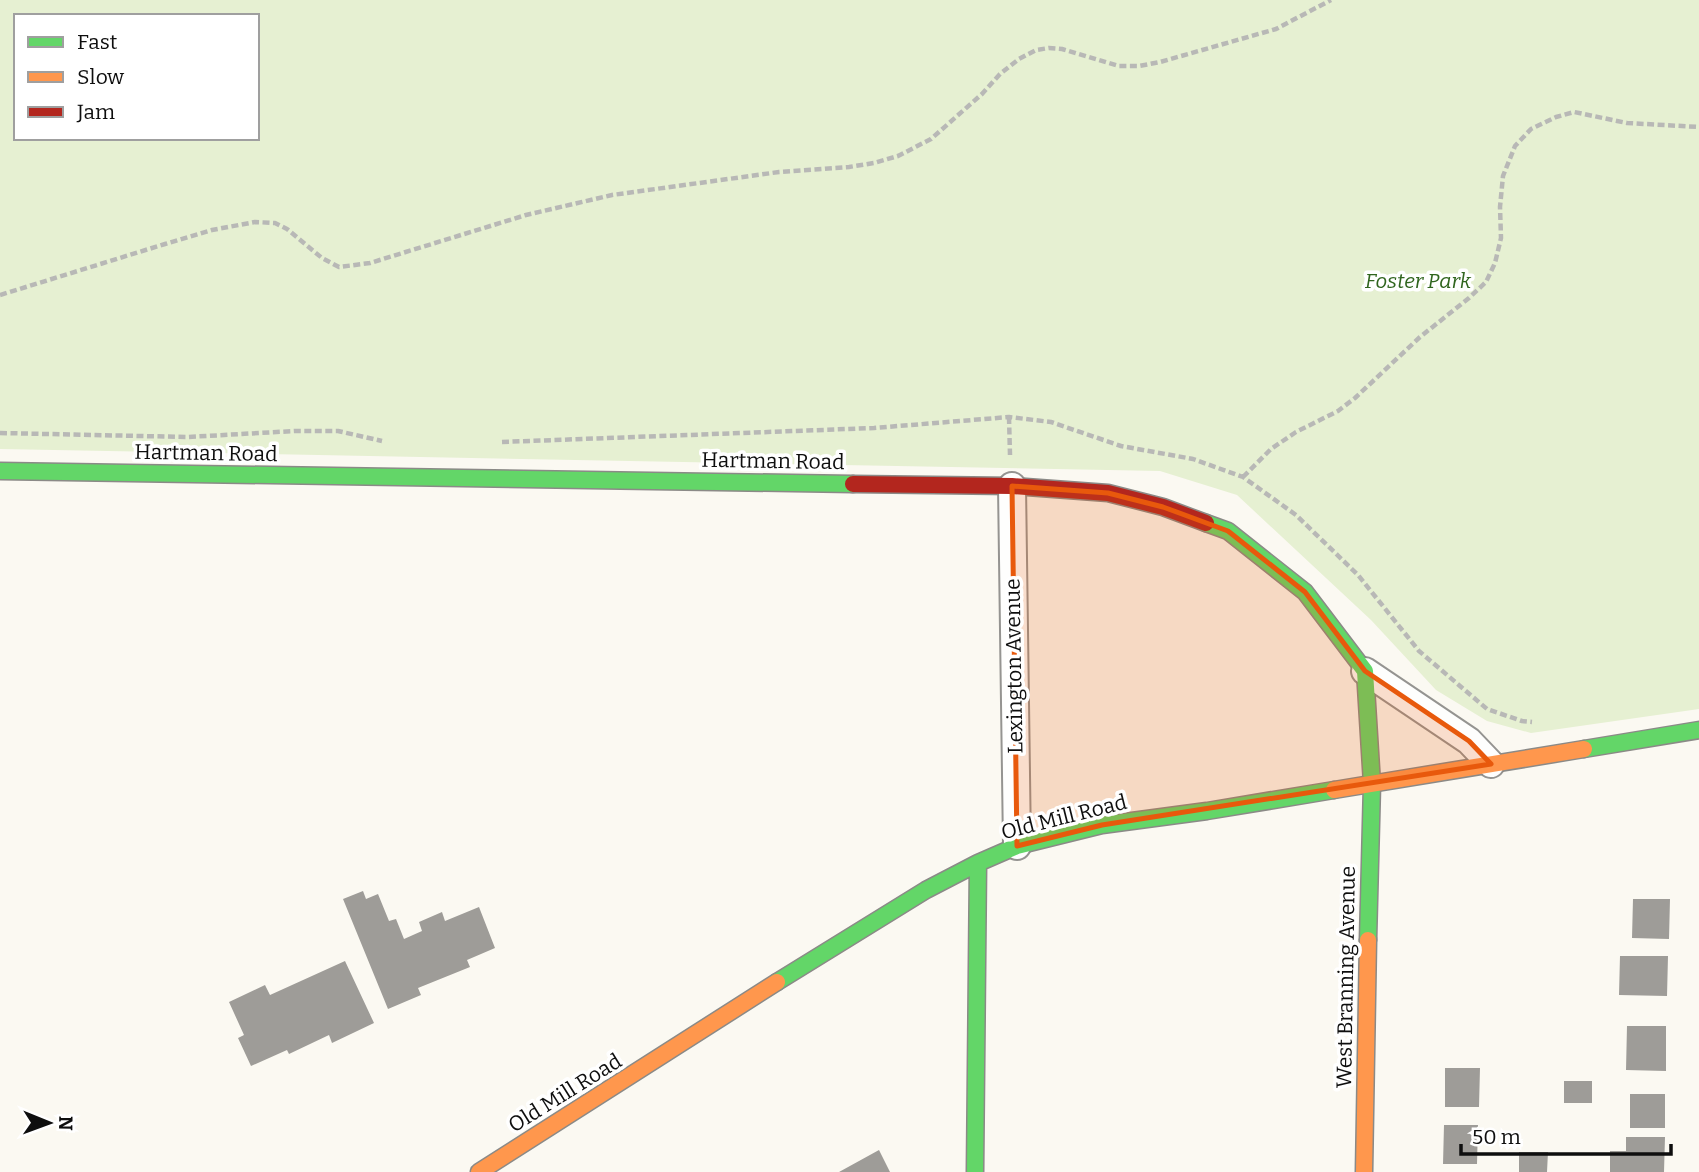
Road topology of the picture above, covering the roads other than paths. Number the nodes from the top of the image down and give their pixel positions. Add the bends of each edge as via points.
1 (0, 471) edge
2 (1012, 486) junction
3 (1365, 671) junction
4 (1699, 730) edge
5 (1491, 764) junction
6 (1372, 784) junction
7 (1017, 846) junction
8 (978, 863) junction
9 (479, 1172) edge
10 (975, 1172) edge
11 (1364, 1172) edge

1 - 2 street, Hartman Road
2 - 3 street, Hartman Road via 1108,492 1228,531 1305,592
2 - 7 street, Lexington Avenue
3 - 5 street via 1469,741
3 - 6 street
4 - 5 street, Old Mill Road
5 - 6 street, Old Mill Road
6 - 7 street, Old Mill Road via 1102,825
6 - 11 street, West Branning Avenue
7 - 8 street, Old Mill Road
8 - 9 street, Old Mill Road via 831,948
8 - 10 street

